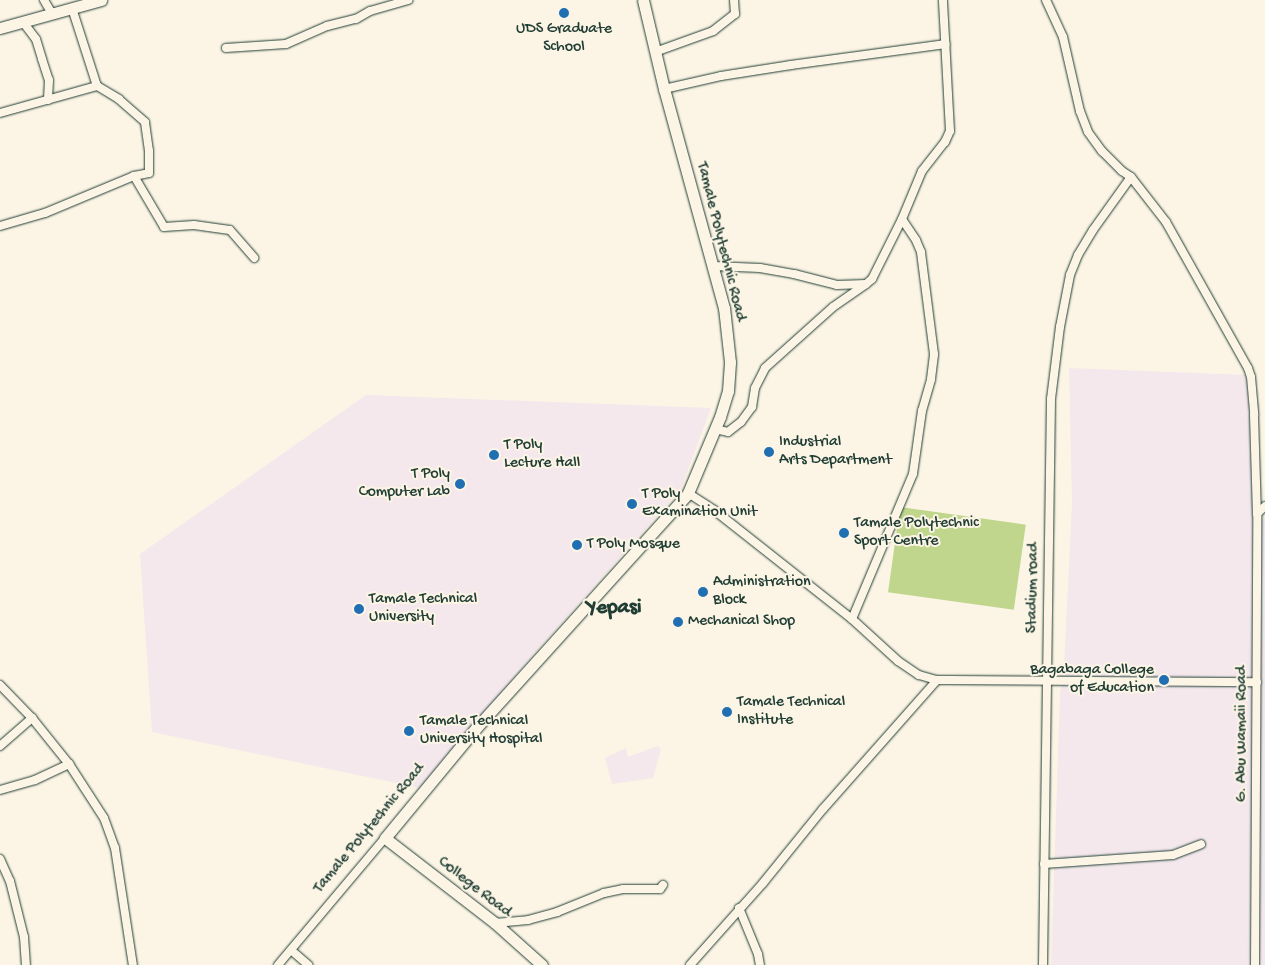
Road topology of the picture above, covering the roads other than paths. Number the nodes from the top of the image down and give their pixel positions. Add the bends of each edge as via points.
1 (44, 0) edge
2 (101, 0) edge
3 (408, 0) edge
4 (643, 0) edge
5 (734, 0) edge
6 (943, 0) edge
7 (1046, 0) edge
8 (72, 8) junction
9 (52, 14) junction
10 (23, 22) junction
11 (0, 28) edge
12 (946, 44) junction
13 (226, 48) dead end
14 (655, 52) junction
15 (97, 86) junction
16 (664, 89) junction
17 (48, 100) junction
18 (0, 113) edge
19 (134, 176) junction
20 (1131, 176) junction
21 (902, 220) junction
22 (0, 226) edge
23 (254, 258) dead end
24 (713, 266) junction
25 (866, 284) junction
26 (715, 429) junction
27 (688, 493) junction
28 (1265, 506) edge
29 (1257, 514) junction
30 (1256, 578) junction
31 (1265, 582) edge
32 (852, 618) junction
33 (937, 680) junction
34 (1046, 681) junction
35 (1257, 682) junction
36 (0, 685) edge
37 (32, 718) junction
38 (0, 746) edge
39 (69, 764) junction
40 (0, 790) edge
41 (385, 838) junction
42 (1256, 841) junction
43 (1265, 841) edge
44 (1201, 844) dead end
45 (0, 859) edge
46 (1044, 864) junction
47 (662, 885) dead end
48 (739, 908) junction
49 (495, 923) junction
50 (291, 950) junction
51 (26, 965) edge
52 (133, 965) edge
53 (278, 965) edge
54 (308, 965) edge
55 (542, 965) edge
56 (690, 965) edge
57 (760, 965) edge
58 (1043, 965) edge
59 (1255, 965) edge

1 - 9 street
2 - 8 street
3 - 13 street via 327,26 286,44
4 - 14 street, Tamale Polytechnic Road
5 - 14 street via 736,14 713,31
6 - 12 street
7 - 20 street, G. Abu Wamaii Road via 1063,37 1088,132 1102,151
8 - 9 street
8 - 15 street
9 - 10 street
10 - 11 street
10 - 17 street via 36,39 48,80
12 - 16 street via 721,76
12 - 21 street via 950,131 922,171
14 - 16 street, Tamale Polytechnic Road
15 - 17 street
15 - 19 street via 145,122 149,173
16 - 24 street, Tamale Polytechnic Road
17 - 18 street
19 - 22 street via 45,213
19 - 23 street via 164,227 194,225 230,230
20 - 29 street, G. Abu Wamaii Road via 1166,222 1248,368 1254,416
20 - 34 street, Stadium road via 1078,255 1070,275 1060,327 1051,399
21 - 25 street via 872,279
21 - 32 street via 921,252 934,354 931,379 922,411 912,474
24 - 25 street via 760,268 837,285
24 - 26 street, Tamale Polytechnic Road via 724,308 730,362 728,391
25 - 26 street via 833,307 765,368 755,388 752,407 741,422 728,432
26 - 27 street, Tamale Polytechnic Road
27 - 32 street
27 - 41 street, Tamale Polytechnic Road via 476,728
28 - 29 street
29 - 30 street, G. Abu Wamaii Road
30 - 31 street
30 - 35 street, G. Abu Wamaii Road
32 - 33 street via 898,661
33 - 34 street
33 - 48 street
34 - 35 street
34 - 46 street, Stadium road
35 - 42 street, G. Abu Wamaii Road
36 - 37 street
37 - 38 street
37 - 39 street
39 - 40 street via 35,780
39 - 52 street via 104,818 116,848
41 - 49 street, College Road
41 - 50 street, Tamale Polytechnic Road
42 - 43 street
42 - 59 street, G. Abu Wamaii Road
44 - 46 street via 1173,855
45 - 51 street via 10,881 22,928
46 - 58 street, Stadium road
47 - 49 street via 660,888 604,893 528,920
48 - 56 street
48 - 57 street
49 - 55 street, College Road
50 - 53 street, Tamale Polytechnic Road
50 - 54 street

